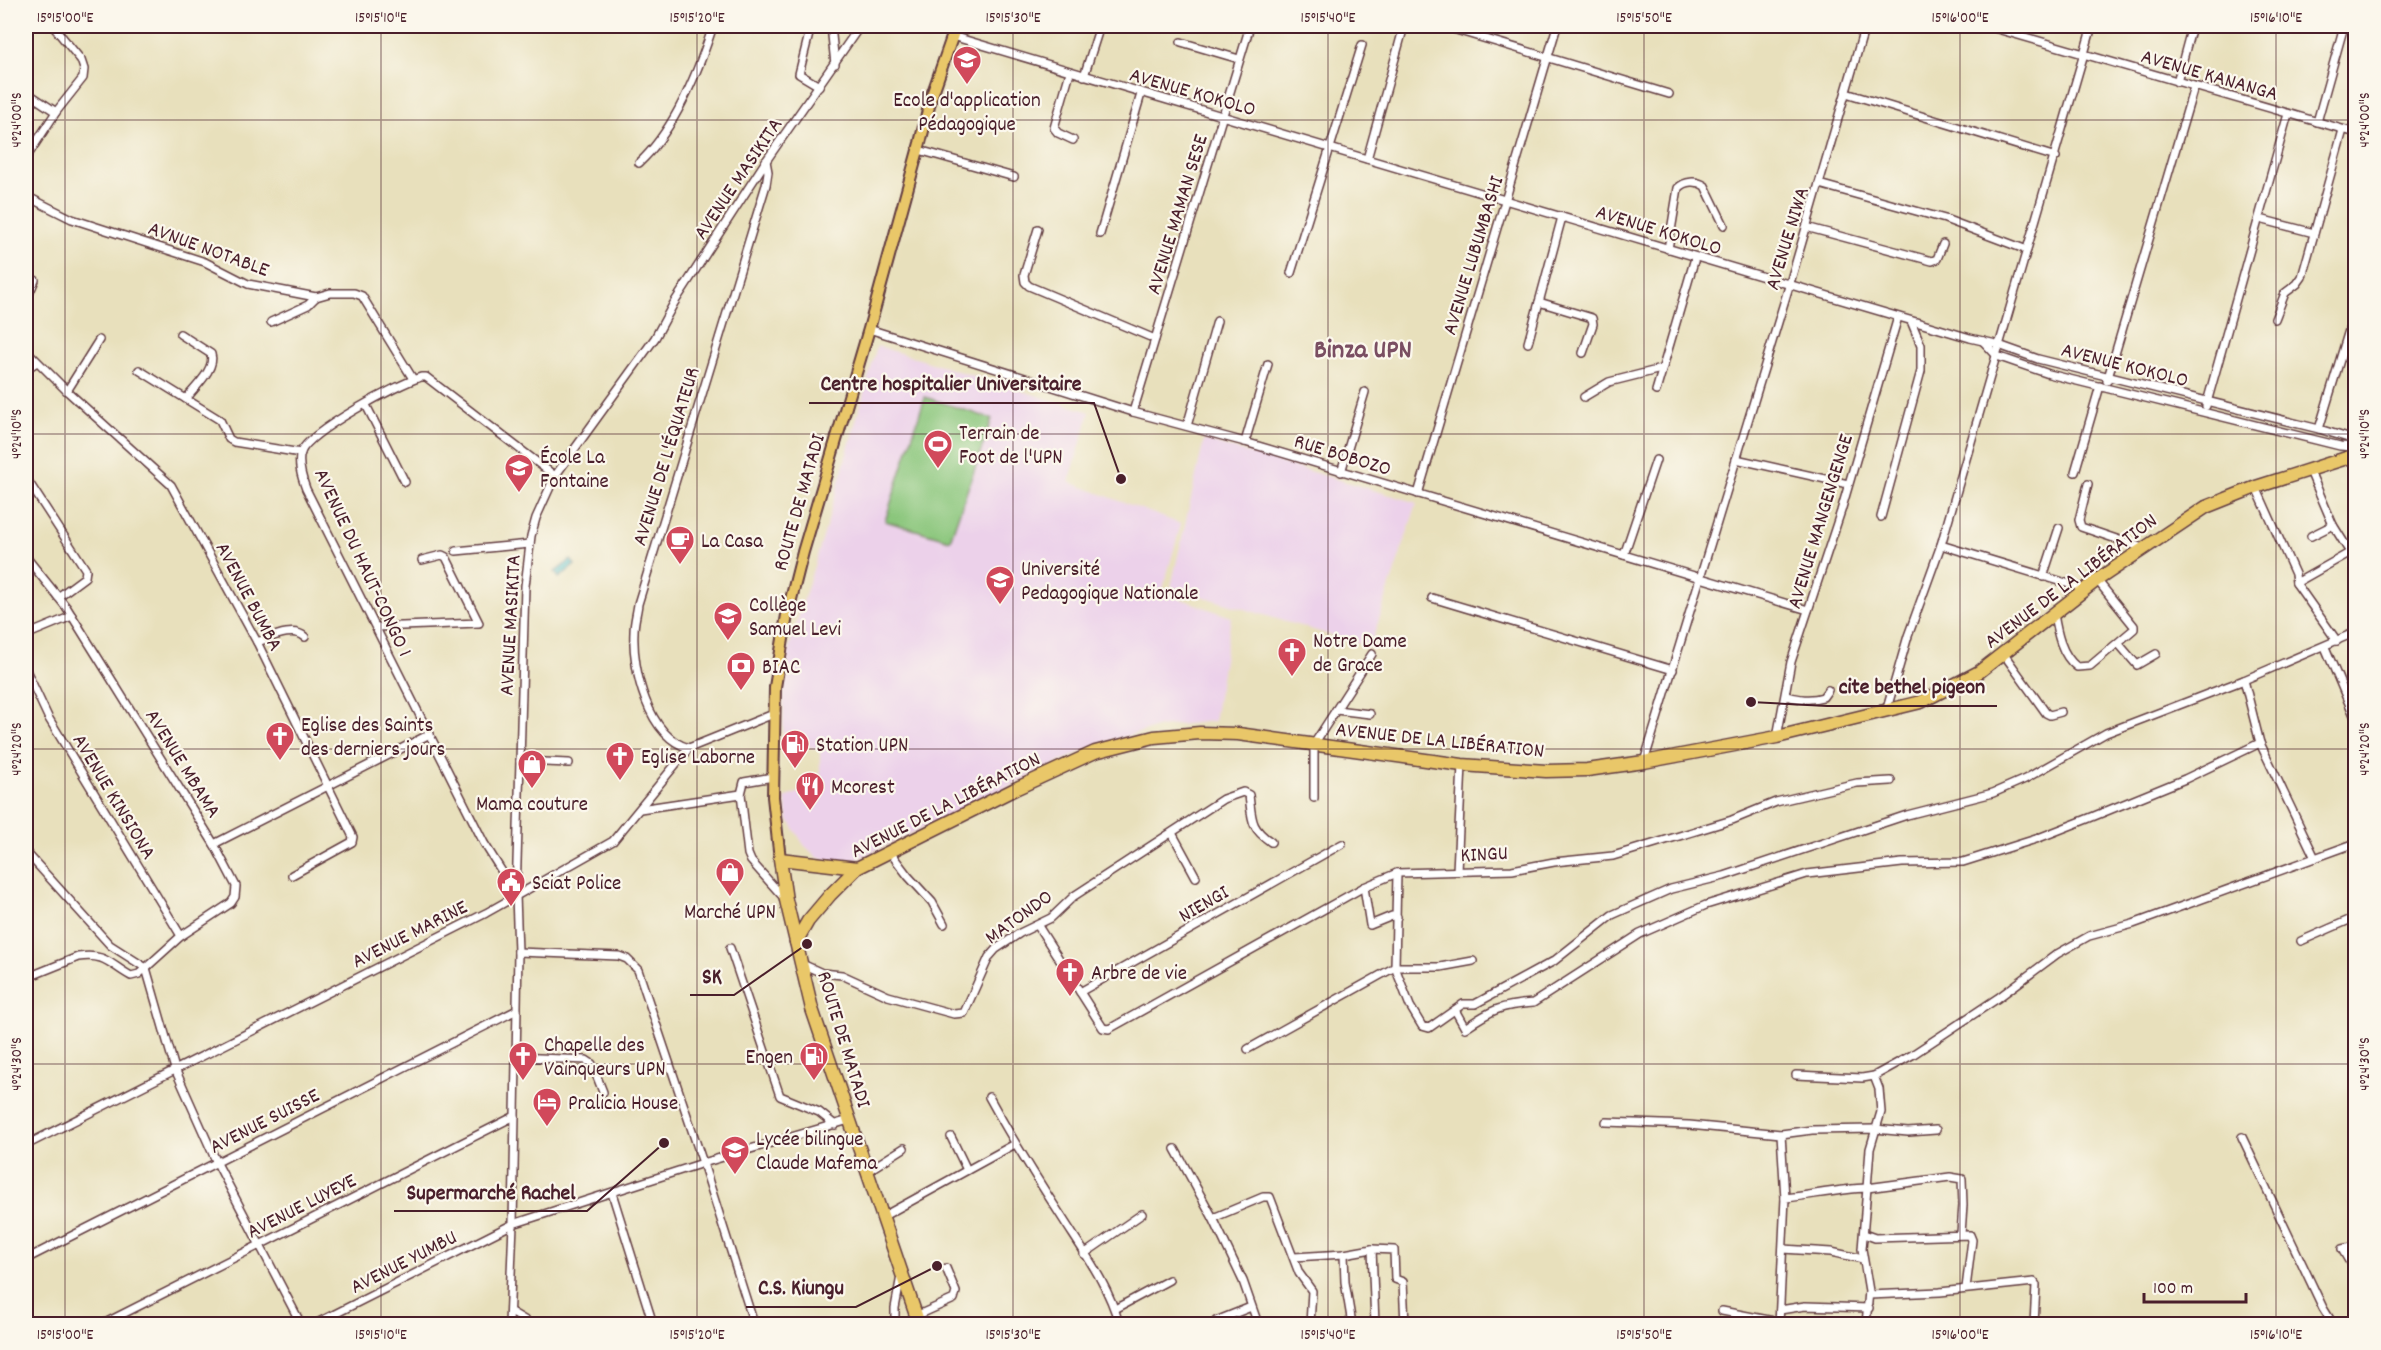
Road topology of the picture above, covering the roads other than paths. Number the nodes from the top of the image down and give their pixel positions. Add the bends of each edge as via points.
1 (54, 26) edge
2 (713, 26) edge
3 (811, 26) edge
4 (831, 26) edge
5 (860, 26) edge
6 (1100, 26) edge
7 (1250, 26) edge
8 (1404, 26) edge
9 (1443, 26) edge
10 (1555, 26) edge
11 (1865, 26) edge
12 (1987, 26) edge
13 (2092, 26) edge
14 (2192, 26) edge
15 (2344, 26) edge
16 (954, 31) edge
17 (1181, 42) dead end
18 (1362, 45) dead end
19 (2084, 54) junction
20 (1548, 58) junction
21 (1239, 59) junction
22 (835, 63) junction
23 (1070, 72) junction
24 (1084, 76) junction
25 (2177, 82) junction
26 (819, 86) junction
27 (2194, 87) junction
28 (26, 92) edge
29 (1846, 93) junction
30 (1141, 94) junction
31 (1669, 94) dead end
32 (56, 112) junction
33 (2288, 114) junction
34 (1222, 117) junction
35 (2317, 122) junction
36 (2343, 130) junction
37 (2355, 133) edge
38 (1072, 140) dead end
39 (1329, 148) junction
40 (919, 150) junction
41 (2056, 157) junction
42 (26, 158) edge
43 (1367, 159) junction
44 (766, 161) junction
45 (639, 163) dead end
46 (1014, 177) dead end
47 (1819, 184) junction
48 (26, 196) edge
49 (1506, 199) junction
50 (1562, 217) junction
51 (2260, 219) junction
52 (1724, 225) dead end
53 (1806, 226) junction
54 (1038, 229) dead end
55 (2314, 233) junction
56 (1100, 234) dead end
57 (1943, 244) dead end
58 (1668, 249) junction
59 (2027, 250) junction
60 (1695, 258) junction
61 (1291, 273) dead end
62 (35, 280) dead end
63 (1790, 283) junction
64 (316, 297) junction
65 (26, 301) edge
66 (1539, 302) junction
67 (2355, 307) edge
68 (1898, 317) junction
69 (2275, 319) dead end
70 (1217, 321) dead end
71 (1911, 321) junction
72 (271, 322) dead end
73 (869, 329) junction
74 (180, 334) dead end
75 (1155, 339) junction
76 (99, 340) dead end
77 (1983, 341) junction
78 (1528, 343) dead end
79 (2001, 346) junction
80 (26, 350) edge
81 (1583, 353) dead end
82 (1997, 356) junction
83 (38, 362) junction
84 (1268, 364) dead end
85 (26, 369) edge
86 (1661, 369) junction
87 (139, 370) dead end
88 (2108, 378) junction
89 (413, 379) junction
90 (2103, 387) junction
91 (67, 391) junction
92 (1656, 391) dead end
93 (1365, 392) dead end
94 (1584, 397) dead end
95 (186, 399) junction
96 (2207, 402) junction
97 (366, 405) junction
98 (2205, 411) junction
99 (1133, 412) junction
100 (1187, 426) junction
101 (2319, 429) junction
102 (1245, 442) junction
103 (2355, 450) edge
104 (301, 453) junction
105 (1736, 459) junction
106 (1656, 460) dead end
107 (2310, 471) junction
108 (1341, 472) junction
109 (2076, 472) dead end
110 (555, 476) junction
111 (26, 478) edge
112 (405, 482) dead end
113 (1848, 484) junction
114 (2088, 484) dead end
115 (2256, 487) junction
116 (1418, 494) junction
117 (1881, 517) dead end
118 (2333, 525) junction
119 (2060, 528) dead end
120 (2311, 536) dead end
121 (530, 544) junction
122 (1941, 545) junction
123 (2143, 548) junction
124 (456, 551) dead end
125 (2349, 553) junction
126 (1624, 555) junction
127 (26, 557) edge
128 (422, 560) dead end
129 (2355, 562) edge
130 (2043, 577) junction
131 (1700, 579) junction
132 (2097, 580) junction
133 (2296, 583) junction
134 (2086, 589) junction
135 (58, 597) junction
136 (1432, 598) dead end
137 (1808, 610) junction
138 (2054, 614) junction
139 (72, 616) junction
140 (376, 627) junction
141 (2355, 632) edge
142 (26, 635) edge
143 (305, 637) dead end
144 (2337, 641) junction
145 (256, 642) junction
146 (2118, 643) junction
147 (2325, 647) junction
148 (2003, 653) junction
149 (1372, 654) dead end
150 (2156, 654) dead end
151 (26, 670) edge
152 (1673, 670) junction
153 (2244, 680) junction
154 (1828, 690) dead end
155 (1786, 696) junction
156 (1336, 710) junction
157 (1886, 712) junction
158 (2061, 712) dead end
159 (776, 713) junction
160 (1370, 714) dead end
161 (2355, 720) edge
162 (429, 734) junction
163 (1777, 737) junction
164 (2260, 742) junction
165 (1314, 744) junction
166 (689, 748) junction
167 (520, 761) junction
168 (1644, 762) junction
169 (569, 763) dead end
170 (1462, 765) junction
171 (773, 777) junction
172 (1891, 781) dead end
173 (326, 786) junction
174 (741, 794) junction
175 (1314, 798) dead end
176 (640, 809) junction
177 (1172, 833) junction
178 (1271, 842) dead end
179 (2355, 843) edge
180 (214, 844) junction
181 (1342, 844) dead end
182 (889, 851) junction
183 (26, 852) edge
184 (2315, 858) junction
185 (780, 859) junction
186 (857, 868) junction
187 (1457, 871) junction
188 (1397, 873) junction
189 (292, 875) dead end
190 (1196, 877) dead end
191 (1364, 887) junction
192 (516, 895) junction
193 (786, 900) junction
194 (1397, 917) junction
195 (2355, 917) edge
196 (945, 924) dead end
197 (1038, 926) junction
198 (180, 936) junction
199 (2301, 941) dead end
200 (796, 942) junction
201 (730, 948) dead end
202 (518, 952) junction
203 (1473, 962) dead end
204 (800, 963) junction
205 (1395, 967) junction
206 (146, 968) junction
207 (26, 978) edge
208 (1080, 992) junction
209 (517, 1010) junction
210 (1455, 1010) junction
211 (1248, 1049) dead end
212 (516, 1057) junction
213 (175, 1069) junction
214 (1796, 1076) dead end
215 (1874, 1076) junction
216 (603, 1092) dead end
217 (989, 1097) dead end
218 (515, 1116) junction
219 (849, 1120) junction
220 (1606, 1122) dead end
221 (835, 1125) junction
222 (1875, 1129) junction
223 (1936, 1130) dead end
224 (1781, 1134) junction
225 (951, 1137) dead end
226 (2242, 1137) dead end
227 (1015, 1144) junction
228 (26, 1145) edge
229 (904, 1148) dead end
230 (1175, 1149) dead end
231 (217, 1163) junction
232 (703, 1163) junction
233 (967, 1170) junction
234 (866, 1172) junction
235 (1867, 1188) junction
236 (612, 1193) junction
237 (1785, 1198) junction
238 (1142, 1214) dead end
239 (882, 1217) junction
240 (1213, 1218) junction
241 (513, 1224) junction
242 (1864, 1234) junction
243 (1961, 1234) junction
244 (260, 1244) junction
245 (2355, 1246) edge
246 (1372, 1249) junction
247 (1783, 1250) junction
248 (1084, 1254) junction
249 (1344, 1254) junction
250 (1294, 1257) junction
251 (26, 1259) edge
252 (1863, 1259) junction
253 (946, 1268) dead end
254 (2355, 1273) edge
255 (902, 1274) junction
256 (1169, 1280) dead end
257 (1966, 1288) junction
258 (1869, 1295) junction
259 (1251, 1306) junction
260 (1869, 1308) junction
261 (1115, 1309) junction
262 (1780, 1310) junction
263 (1722, 1311) dead end
264 (511, 1312) junction
265 (917, 1320) edge
266 (1216, 1321) dead end
267 (1779, 1323) edge
268 (103, 1324) edge
269 (301, 1324) edge
270 (315, 1324) edge
271 (509, 1324) edge
272 (531, 1324) edge
273 (653, 1324) edge
274 (754, 1324) edge
275 (896, 1324) edge
276 (1119, 1324) edge
277 (1257, 1324) edge
278 (1310, 1324) edge
279 (1352, 1324) edge
280 (1375, 1324) edge
281 (1405, 1324) edge
282 (1866, 1324) edge
283 (2034, 1324) edge
284 (2333, 1324) edge

1 - 32 street via 84,69 83,78
2 - 45 street via 665,134
3 - 26 street via 799,74
4 - 22 street
5 - 22 street, AVENUE MASIKITA
6 - 24 street
7 - 21 street, AVENUE MAMAN SESE
8 - 43 street
9 - 20 street
10 - 20 street, AVENUE LUBUMBASHI
11 - 29 street, AVENUE NIWA
12 - 19 street, AVENUE KANANGA
13 - 19 street
14 - 25 street
15 - 35 street
16 - 23 street, AVENUE KOKOLO
16 - 40 main road, ROUTE DE MATADI via 931,98
17 - 21 street
18 - 39 street
19 - 25 street, AVENUE KANANGA
19 - 41 street
20 - 31 street
20 - 49 street, AVENUE LUBUMBASHI
21 - 34 street, AVENUE MAMAN SESE
22 - 26 street, AVENUE MASIKITA
23 - 24 street, AVENUE KOKOLO
23 - 38 street via 1054,128
24 - 30 street, AVENUE KOKOLO
25 - 27 street, AVENUE KANANGA
26 - 44 street, AVENUE MASIKITA
27 - 33 street, AVENUE KANANGA
27 - 88 street
28 - 32 street
29 - 41 street
29 - 47 street, AVENUE NIWA
30 - 34 street, AVENUE KOKOLO
30 - 56 street
32 - 42 street
33 - 35 street, AVENUE KANANGA
33 - 51 street
34 - 39 street, AVENUE KOKOLO
34 - 75 street, AVENUE MAMAN SESE
35 - 36 street, AVENUE KANANGA
36 - 37 street, AVENUE KANANGA
36 - 55 street
39 - 43 street, AVENUE KOKOLO
39 - 61 street
40 - 46 street
40 - 73 main road, ROUTE DE MATADI
41 - 59 street
43 - 49 street, AVENUE KOKOLO
44 - 110 street, AVENUE MASIKITA via 655,338
44 - 166 street, AVENUE DE L'ÉQUATEUR via 765,185 638,604 634,632 645,702 661,728
47 - 53 street, AVENUE NIWA
47 - 59 street via 1945,219
48 - 64 street, AVNUE NOTABLE via 72,219 205,262 248,284
49 - 50 street, AVENUE KOKOLO
49 - 116 street, AVENUE LUBUMBASHI
50 - 58 street, AVENUE KOKOLO
50 - 66 street
51 - 55 street
51 - 96 street
52 - 58 street via 1705,186 1686,182 1678,188
53 - 57 street via 1932,261 1937,259
53 - 63 street, AVENUE NIWA
54 - 75 street via 1024,275 1029,286
55 - 69 street via 2300,281 2285,293
58 - 60 street, AVENUE KOKOLO
59 - 79 street
60 - 63 street, AVENUE KOKOLO
60 - 86 street
62 - 65 street
63 - 68 street, AVENUE KOKOLO
63 - 105 street, AVENUE NIWA
64 - 72 street via 308,305
64 - 89 street, AVNUE NOTABLE via 330,293 362,296
66 - 78 street
66 - 81 street via 1592,318
67 - 101 street
68 - 71 street, AVENUE KOKOLO
68 - 113 street, AVENUE MANGENGENGE
70 - 100 street
71 - 77 street, AVENUE KOKOLO
71 - 117 street via 1922,345 1921,371
73 - 99 street, RUE BOBOZO
73 - 159 main road, ROUTE DE MATADI via 787,615 775,687
74 - 95 street via 213,358 212,365
75 - 99 street, AVENUE MAMAN SESE
76 - 91 street
77 - 79 street, AVENUE KOKOLO
77 - 82 street
79 - 82 street
79 - 88 street, AVENUE KOKOLO
80 - 83 street, AVENUE BUMBA
82 - 90 street
82 - 122 street
83 - 85 street
83 - 91 street, AVENUE BUMBA
84 - 102 street
86 - 92 street
86 - 94 street via 1609,382
87 - 95 street
88 - 90 street
88 - 96 street, AVENUE KOKOLO
89 - 97 street, AVENUE DU HAUT-CONGO 1
89 - 110 street via 426,377
90 - 98 street
90 - 109 street
91 - 145 street, AVENUE BUMBA via 171,485
93 - 108 street
95 - 104 street via 219,420 234,442
96 - 98 street
96 - 101 street, AVENUE KOKOLO
97 - 104 street, AVENUE DU HAUT-CONGO 1 via 324,428
97 - 112 street
98 - 103 street
99 - 100 street, RUE BOBOZO
100 - 102 street, RUE BOBOZO
101 - 103 street, AVENUE KOKOLO via 2348,438
102 - 108 street, RUE BOBOZO
103 - 107 highway, AVENUE DE LA LIBÉRATION
104 - 140 street, AVENUE DU HAUT-CONGO 1 via 306,489
105 - 113 street
105 - 131 street, AVENUE NIWA
106 - 126 street
107 - 115 highway, AVENUE DE LA LIBÉRATION
107 - 118 street
108 - 116 street, RUE BOBOZO
110 - 121 street, AVENUE MASIKITA via 536,518
111 - 135 street via 86,570 85,577
113 - 137 street, AVENUE MANGENGENGE
114 - 123 street via 2079,520 2081,527
115 - 123 highway, AVENUE DE LA LIBÉRATION via 2206,507
115 - 133 street
116 - 126 street, RUE BOBOZO
118 - 120 street
118 - 125 street
119 - 130 street
121 - 124 street
121 - 167 street, AVENUE MASIKITA via 525,586
122 - 130 street
122 - 157 street
123 - 132 highway, AVENUE DE LA LIBÉRATION
125 - 129 street
125 - 133 street
126 - 131 street, RUE BOBOZO
127 - 135 street, AVENUE MBAMA
128 - 140 street via 442,555 449,560 479,623
130 - 134 street
131 - 137 street, RUE BOBOZO
131 - 152 street, AVENUE NIWA
132 - 134 highway, AVENUE DE LA LIBÉRATION
132 - 146 street via 2134,626
133 - 144 street
134 - 138 highway, AVENUE DE LA LIBÉRATION
135 - 139 street, AVENUE MBAMA
136 - 152 street
137 - 155 street, AVENUE MANGENGENGE via 1791,662
138 - 146 street via 2059,639 2077,667 2090,666
138 - 148 highway, AVENUE DE LA LIBÉRATION
139 - 142 street
139 - 180 street, AVENUE MBAMA
140 - 162 street, AVENUE DU HAUT-CONGO 1
141 - 144 street
143 - 145 street via 291,633
144 - 147 street
145 - 173 street, AVENUE BUMBA
146 - 150 street via 2137,665
147 - 153 street
147 - 161 street
148 - 157 highway, AVENUE DE LA LIBÉRATION via 1941,693
148 - 158 street via 2046,713
149 - 156 street
151 - 198 street, AVENUE KINSIONA via 48,717
152 - 168 street, AVENUE NIWA
153 - 164 street
153 - 210 street via 2106,733 1993,793 1907,814 1724,876 1671,889 1612,915 1554,961 1509,987
154 - 155 street via 1823,697 1809,700
155 - 163 street, AVENUE MANGENGENGE
156 - 160 street
156 - 165 street
157 - 163 highway, AVENUE DE LA LIBÉRATION
159 - 166 street, AVENUE MARINE
159 - 171 main road, ROUTE DE MATADI
162 - 173 street
162 - 192 street, AVENUE DU HAUT-CONGO 1 via 484,843
163 - 168 highway, AVENUE DE LA LIBÉRATION
164 - 184 street
164 - 210 street via 2185,779 2036,839 1963,862 1902,863 1807,874 1706,905 1640,934 1533,1003 1493,1009 1465,1028
165 - 170 highway, AVENUE DE LA LIBÉRATION
165 - 175 street
165 - 182 highway, AVENUE DE LA LIBÉRATION via 1200,733 1154,737 1112,747
166 - 176 street, AVENUE MARINE
167 - 169 street
167 - 192 street, AVENUE MASIKITA
168 - 170 highway, AVENUE DE LA LIBÉRATION via 1546,771
170 - 187 street
171 - 174 street via 744,782
171 - 185 main road, ROUTE DE MATADI
172 - 187 street, KINGU via 1857,783 1776,802 1732,820 1613,856 1512,870
173 - 180 street
173 - 189 street, AVENUE BUMBA via 353,840
174 - 176 street
174 - 193 street via 748,854
176 - 192 street, AVENUE MARINE via 613,841
177 - 178 street, MATONDO via 1223,799 1243,792 1250,795 1257,833
177 - 190 street
177 - 197 street, MATONDO via 1074,896
179 - 184 street
180 - 198 street, AVENUE MBAMA via 233,878 235,897
181 - 208 street, NIENGI
182 - 186 highway, AVENUE DE LA LIBÉRATION
182 - 196 street via 932,902
183 - 206 street via 110,945
184 - 215 street via 2133,924 2089,936 1912,1055
185 - 186 highway
185 - 193 highway, ROUTE DE MATADI
186 - 200 highway, AVENUE DE LA LIBÉRATION via 826,899
187 - 188 street, KINGU
188 - 191 street, KINGU
188 - 194 street
191 - 194 street via 1370,925
191 - 208 street, KINGU via 1106,1030
192 - 202 street, AVENUE MASIKITA
192 - 213 street, AVENUE MARINE
193 - 200 highway, ROUTE DE MATADI
194 - 205 street
195 - 199 street
197 - 204 street, MATONDO via 1020,933 989,957 964,1013 954,1014 888,996 842,975 822,973
197 - 208 street
198 - 206 street, AVENUE MBAMA
200 - 204 highway, ROUTE DE MATADI
201 - 221 street via 780,1096 819,1112
202 - 209 street, AVENUE MASIKITA
202 - 232 street via 619,956 633,963
203 - 205 street via 1440,968
204 - 219 highway, ROUTE DE MATADI
205 - 210 street via 1422,1026 1429,1028
205 - 211 street
206 - 207 street via 131,976 109,960 86,956
206 - 213 street
209 - 212 street, AVENUE MASIKITA
209 - 231 street, AVENUE SUISSE
212 - 216 street via 586,1060 592,1064
212 - 218 street, AVENUE MASIKITA
213 - 228 street, AVENUE MARINE
213 - 231 street
214 - 215 street
215 - 222 street via 1881,1101
217 - 227 street
218 - 241 street, AVENUE MASIKITA
218 - 244 street, AVENUE LUYEYE
219 - 221 street, AVENUE YUMBU
219 - 234 highway, ROUTE DE MATADI
220 - 224 street
221 - 232 street, AVENUE YUMBU
222 - 223 street
222 - 224 street
222 - 235 street
224 - 237 street
225 - 233 street
226 - 284 street
227 - 233 street
227 - 248 street
229 - 234 street
230 - 240 street
231 - 244 street
231 - 251 street, AVENUE SUISSE
232 - 236 street, AVENUE YUMBU
232 - 274 street
233 - 239 street
234 - 239 highway, ROUTE DE MATADI
235 - 237 street
235 - 242 street
235 - 243 street via 1950,1177 1962,1179
236 - 241 street, AVENUE YUMBU
236 - 273 street
237 - 247 street
238 - 248 street
239 - 255 highway, ROUTE DE MATADI
240 - 250 street via 1270,1197
240 - 259 street
241 - 264 street, AVENUE MASIKITA
241 - 270 street, AVENUE YUMBU
242 - 243 street via 1875,1238
242 - 252 street
243 - 257 street via 1970,1235 1972,1240
244 - 268 street, AVENUE LUYEYE
244 - 269 street
245 - 254 street via 2342,1249
246 - 249 street
246 - 280 street
246 - 281 street via 1394,1250 1395,1279 1403,1282
247 - 252 street via 1831,1252
247 - 262 street
248 - 261 street
249 - 250 street
249 - 279 street
250 - 278 street via 1299,1273 1312,1291
252 - 258 street
253 - 265 street via 956,1292 954,1299
255 - 265 highway, ROUTE DE MATADI
255 - 275 street
256 - 261 street
257 - 258 street
257 - 283 street via 2034,1282
258 - 260 street
259 - 266 street
259 - 277 street
260 - 262 street via 1805,1306
260 - 282 street
261 - 276 street
262 - 267 street
263 - 267 street
264 - 271 street, AVENUE MASIKITA
264 - 272 street

